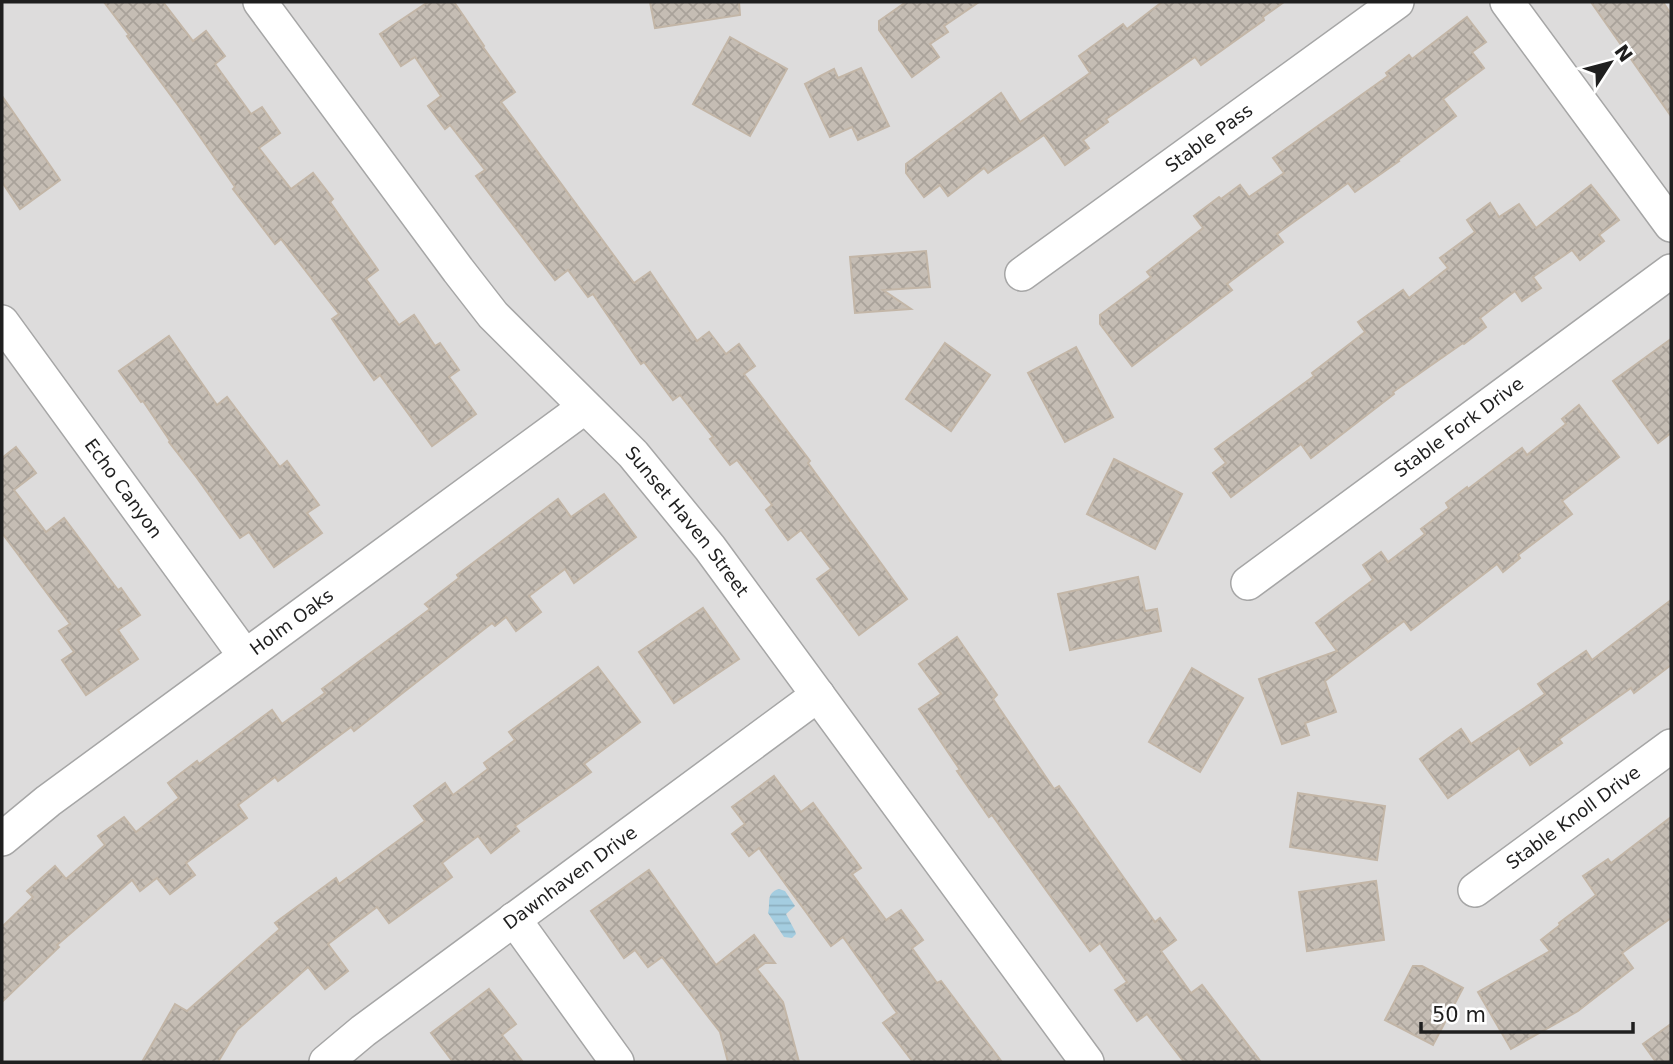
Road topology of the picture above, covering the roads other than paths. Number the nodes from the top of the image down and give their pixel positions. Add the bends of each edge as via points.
1 (260, 2) edge
2 (1397, 2) edge
3 (1507, 2) edge
4 (1671, 225) edge
5 (1671, 271) edge
6 (1022, 274) dead end
7 (2, 322) edge
8 (585, 407) junction
9 (1248, 583) dead end
10 (244, 656) junction
11 (818, 695) junction
12 (1671, 746) edge
13 (2, 839) edge
14 (1475, 890) dead end
15 (514, 919) junction
16 (326, 1062) edge
17 (617, 1062) edge
18 (1087, 1062) edge

1 - 8 street, Sunset Haven Street via 457,270 494,315
2 - 6 street, Stable Pass
3 - 4 street
5 - 9 street, Stable Fork Drive
7 - 10 street, Echo Canyon
8 - 10 street, Holm Oaks
8 - 11 street, Sunset Haven Street via 633,454 710,548
10 - 13 street, Holm Oaks
11 - 15 street, Dawnhaven Drive
11 - 18 street, Sunset Haven Street
12 - 14 street, Stable Knoll Drive
15 - 16 street, Dawnhaven Drive
15 - 17 street

